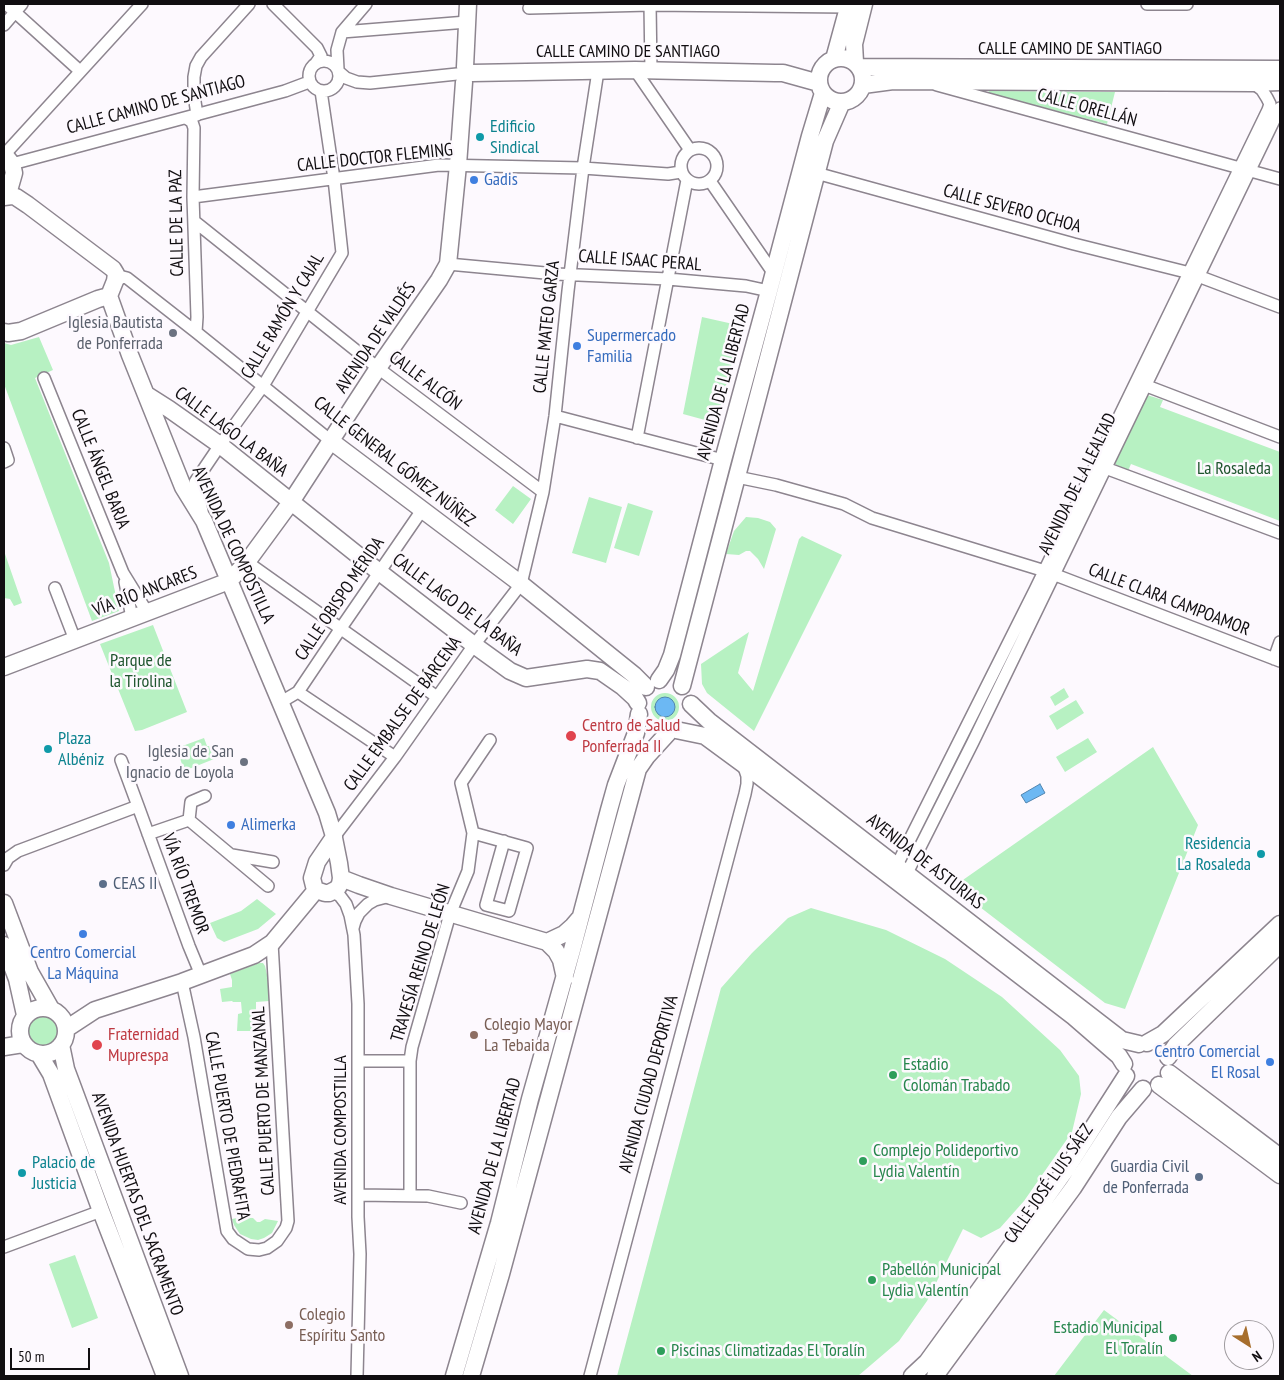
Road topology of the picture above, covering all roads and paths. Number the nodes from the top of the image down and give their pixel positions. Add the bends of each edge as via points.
1 (142, 4) edge
2 (249, 4) edge
3 (273, 4) edge
4 (366, 4) edge
5 (468, 4) edge
6 (650, 4) edge
7 (864, 4) edge
8 (1147, 4) edge
9 (1187, 4) edge
10 (759, 5) edge
11 (848, 5) edge
12 (14, 6) edge
13 (529, 8) dead end
14 (467, 22) junction
15 (4, 24) edge
16 (342, 32) junction
17 (830, 61) junction
18 (316, 63) junction
19 (857, 64) junction
20 (1280, 69) edge
21 (80, 71) junction
22 (338, 71) junction
23 (598, 71) junction
24 (643, 71) junction
25 (783, 73) junction
26 (464, 74) junction
27 (309, 82) junction
28 (924, 82) junction
29 (1280, 82) edge
30 (1253, 83) junction
31 (863, 85) junction
32 (821, 88) junction
33 (320, 91) junction
34 (842, 102) junction
35 (1280, 108) edge
36 (191, 116) junction
37 (690, 150) junction
38 (7, 157) edge
39 (458, 165) junction
40 (583, 168) junction
41 (1245, 170) junction
42 (816, 173) junction
43 (684, 176) junction
44 (334, 179) junction
45 (1280, 179) edge
46 (710, 181) junction
47 (4, 196) edge
48 (193, 197) junction
49 (194, 221) junction
50 (448, 264) junction
51 (570, 274) junction
52 (774, 274) junction
53 (1194, 274) junction
54 (668, 279) junction
55 (112, 288) junction
56 (769, 291) junction
57 (1280, 307) edge
58 (307, 311) junction
59 (4, 332) edge
60 (196, 332) junction
61 (378, 368) junction
62 (44, 378) dead end
63 (1141, 384) junction
64 (263, 386) junction
65 (147, 395) junction
66 (555, 416) junction
67 (1280, 437) edge
68 (637, 438) junction
69 (332, 440) junction
70 (220, 445) junction
71 (4, 448) edge
72 (723, 460) junction
73 (4, 462) edge
74 (1101, 466) junction
75 (736, 477) junction
76 (543, 492) junction
77 (291, 502) junction
78 (422, 510) junction
79 (204, 521) junction
80 (1280, 532) edge
81 (247, 562) junction
82 (379, 572) junction
83 (1049, 573) junction
84 (229, 581) junction
85 (521, 584) junction
86 (55, 588) dead end
87 (140, 615) junction
88 (341, 628) junction
89 (75, 640) junction
90 (1280, 642) edge
91 (474, 645) junction
92 (1277, 660) edge
93 (4, 667) edge
94 (652, 684) junction
95 (682, 686) junction
96 (298, 692) junction
97 (437, 697) junction
98 (281, 702) junction
99 (691, 704) junction
100 (638, 709) junction
101 (672, 731) junction
102 (490, 740) dead end
103 (395, 757) junction
104 (121, 760) dead end
105 (743, 764) junction
106 (768, 783) junction
107 (205, 796) dead end
108 (744, 800) junction
109 (138, 806) junction
110 (327, 813) junction
111 (349, 816) junction
112 (189, 820) junction
113 (473, 833) junction
114 (148, 834) junction
115 (334, 837) junction
116 (504, 842) junction
117 (4, 851) edge
118 (18, 851) junction
119 (230, 854) junction
120 (274, 862) dead end
121 (4, 864) edge
122 (902, 869) junction
123 (313, 873) junction
124 (339, 882) junction
125 (268, 886) dead end
126 (316, 890) junction
127 (391, 896) junction
128 (4, 903) edge
129 (450, 914) junction
130 (581, 916) junction
131 (1280, 924) edge
132 (353, 928) junction
133 (547, 942) junction
134 (272, 943) junction
135 (1280, 944) edge
136 (4, 945) edge
137 (201, 975) junction
138 (565, 978) junction
139 (182, 982) junction
140 (53, 1010) junction
141 (96, 1010) junction
142 (22, 1021) junction
143 (4, 1037) edge
144 (64, 1037) junction
145 (23, 1044) junction
146 (1143, 1044) junction
147 (4, 1046) edge
148 (39, 1054) junction
149 (359, 1061) junction
150 (410, 1061) junction
151 (1125, 1070) junction
152 (1166, 1072) junction
153 (1143, 1089) junction
154 (528, 1106) junction
155 (545, 1112) junction
156 (1280, 1157) edge
157 (1280, 1175) edge
158 (358, 1194) junction
159 (410, 1195) junction
160 (461, 1203) dead end
161 (101, 1211) junction
162 (4, 1247) edge
163 (267, 1248) joint
164 (165, 1376) edge
165 (180, 1376) edge
166 (357, 1376) edge
167 (454, 1376) edge
168 (471, 1376) edge
169 (590, 1376) edge
170 (912, 1376) edge
171 (935, 1376) edge

1 - 21 street
2 - 36 street, CALLE DE LA PAZ via 196,66
3 - 18 street via 317,48 321,56
4 - 16 street
5 - 14 street, AVENIDA DE VALDÉS
6 - 10 street
6 - 13 street
6 - 24 street
7 - 19 street via 854,44
8 - 9 street
10 - 11 street
11 - 17 street
12 - 15 street
12 - 21 street
14 - 16 street
14 - 26 street, AVENIDA DE VALDÉS
16 - 22 street via 337,50
17 - 19 street via 846,58
17 - 25 street, CALLE CAMINO DE SANTIAGO
17 - 32 street via 819,76
18 - 22 street via 328,61
18 - 27 street via 309,72
19 - 20 street, CALLE CAMINO DE SANTIAGO
19 - 31 street
21 - 38 street
22 - 26 street, CALLE CAMINO DE SANTIAGO via 346,78 370,83
22 - 33 street via 334,87
23 - 24 street, CALLE CAMINO DE SANTIAGO
23 - 26 street, CALLE CAMINO DE SANTIAGO
23 - 40 street, CALLE MATEO GARZA
24 - 25 street, CALLE CAMINO DE SANTIAGO
24 - 37 street
25 - 32 street, CALLE CAMINO DE SANTIAGO
26 - 39 street, AVENIDA DE VALDÉS
27 - 33 street
27 - 36 street, CALLE CAMINO DE SANTIAGO
28 - 30 street, CALLE CAMINO DE SANTIAGO
28 - 31 street, CALLE CAMINO DE SANTIAGO via 893,81
28 - 41 street, CALLE ORELLÁN
29 - 30 street, CALLE CAMINO DE SANTIAGO
30 - 41 street, AVENIDA DE LA LEALTAD via 1262,90 1270,104
31 - 34 street via 855,97
32 - 34 street via 833,100
32 - 52 street, AVENIDA DE LA LIBERTAD
33 - 44 street, CALLE RAMÓN Y CAJAL
34 - 42 street, AVENIDA DE LA LIBERTAD via 825,141
35 - 41 street, AVENIDA DE LA LEALTAD
36 - 38 street, CALLE CAMINO DE SANTIAGO
36 - 48 street, CALLE DE LA PAZ via 194,128
37 - 43 street via 682,160
37 - 46 street via 706,149 714,156 717,167
38 - 47 street via 14,173
39 - 40 street, CALLE DOCTOR FLEMING
39 - 44 street, CALLE DOCTOR FLEMING
39 - 50 street, AVENIDA DE VALDÉS
40 - 43 street, CALLE DOCTOR FLEMING
40 - 51 street, CALLE MATEO GARZA
41 - 45 street, CALLE ORELLÁN
41 - 53 street, AVENIDA DE LA LEALTAD
42 - 53 street, CALLE SEVERO OCHOA
42 - 75 street, AVENIDA DE LA LIBERTAD
43 - 46 street via 691,183
43 - 54 street
44 - 48 street, CALLE DOCTOR FLEMING
44 - 58 street, CALLE RAMÓN Y CAJAL via 342,253
46 - 52 street
47 - 55 street via 16,197 113,268 116,274
48 - 49 street, CALLE DE LA PAZ
49 - 58 street, CALLE ALCÓN
49 - 60 street, CALLE DE LA PAZ
50 - 51 street, CALLE ISAAC PERAL
50 - 61 street, AVENIDA DE VALDÉS
51 - 54 street, CALLE ISAAC PERAL
51 - 66 street, CALLE MATEO GARZA
52 - 56 street, AVENIDA DE LA LIBERTAD
53 - 57 street, CALLE SEVERO OCHOA
53 - 63 street, AVENIDA DE LA LEALTAD
54 - 56 street, CALLE ISAAC PERAL
54 - 68 street
55 - 59 street via 98,299 21,331
55 - 60 street, CALLE GENERAL GÓMEZ NÚÑEZ via 123,277 127,278
55 - 65 street, AVENIDA DE COMPOSTILLA via 130,355
56 - 72 street, AVENIDA DE LA LIBERTAD
58 - 61 street, CALLE ALCÓN
58 - 64 street, CALLE RAMÓN Y CAJAL
60 - 64 street, CALLE GENERAL GÓMEZ NÚÑEZ
61 - 69 street, AVENIDA DE VALDÉS
61 - 76 street, CALLE ALCÓN
62 - 87 street, CALLE ÁNGEL BARJA
63 - 67 street
63 - 74 street, AVENIDA DE LA LEALTAD
64 - 69 street, CALLE GENERAL GÓMEZ NÚÑEZ
64 - 70 street, CALLE RAMÓN Y CAJAL
65 - 70 street, CALLE LAGO LA BAÑA
65 - 79 street, AVENIDA DE COMPOSTILLA via 183,487
66 - 68 street
66 - 76 street, CALLE MATEO GARZA
68 - 72 street
69 - 77 street, AVENIDA DE VALDÉS
69 - 78 street, CALLE GENERAL GÓMEZ NÚÑEZ
70 - 77 street, CALLE LAGO LA BAÑA
70 - 79 street, CALLE RAMÓN Y CAJAL via 195,482
71 - 73 street via 8,460
72 - 94 street, AVENIDA DE LA LIBERTAD via 672,654 666,670
74 - 80 street
74 - 83 street, AVENIDA DE LA LEALTAD
75 - 83 street, AVENIDA DE LA LEALTAD via 844,504 872,518
75 - 95 street, AVENIDA DE LA LIBERTAD
76 - 85 street, CALLE MATEO GARZA
77 - 81 street, AVENIDA DE VALDÉS
77 - 82 street, CALLE LAGO DE LA BAÑA
78 - 82 street, CALLE OBISPO MÉRIDA
78 - 85 street, CALLE GENERAL GÓMEZ NÚÑEZ
79 - 84 street, AVENIDA DE COMPOSTILLA
81 - 84 street, AVENIDA DE VALDÉS
81 - 88 street
82 - 88 street, CALLE OBISPO MÉRIDA
82 - 91 street, CALLE LAGO DE LA BAÑA
83 - 92 street, CALLE CLARA CAMPOAMOR
83 - 122 street, AVENIDA DE LA LEALTAD
84 - 87 street, VÍA RÍO ANCARES
84 - 98 street, AVENIDA DE COMPOSTILLA
85 - 91 street, CALLE EMBALSE DE BÁRCENA
85 - 94 street, CALLE GENERAL GÓMEZ NÚÑEZ via 634,675
86 - 89 street
87 - 89 street, VÍA RÍO ANCARES
88 - 96 street, CALLE OBISPO MÉRIDA
88 - 97 street
89 - 93 street, VÍA RÍO ANCARES
90 - 92 street
91 - 97 street, CALLE EMBALSE DE BÁRCENA
91 - 100 street, CALLE LAGO DE LA BAÑA via 510,671 526,678 587,669 600,671 635,698
94 - 95 street via 667,680
94 - 100 street via 639,697
95 - 99 street
96 - 98 street, CALLE OBISPO MÉRIDA
96 - 103 street
97 - 103 street, CALLE EMBALSE DE BÁRCENA
98 - 110 street, AVENIDA DE COMPOSTILLA
99 - 101 street via 686,722
99 - 122 street, AVENIDA DE ASTURIAS
100 - 101 street via 650,729 662,733
100 - 130 street, AVENIDA DE LA LIBERTAD via 636,733 616,785
101 - 105 street, AVENIDA DE ASTURIAS via 705,736
101 - 155 street, AVENIDA DE LA LIBERTAD via 646,756 638,769
102 - 113 street via 461,784
103 - 111 street, CALLE EMBALSE DE BÁRCENA
104 - 109 street, VÍA RÍO TREMOR
105 - 106 street, AVENIDA DE ASTURIAS
105 - 108 street, AVENIDA CIUDAD DEPORTIVA via 747,776
106 - 108 street via 753,787
106 - 151 street, AVENIDA DE ASTURIAS via 1074,1016 1119,1056
107 - 112 street via 191,802
108 - 169 street, AVENIDA CIUDAD DEPORTIVA
109 - 114 street, VÍA RÍO TREMOR
109 - 118 street
110 - 111 street, CALLE EMBALSE DE BÁRCENA via 343,818
110 - 115 street, AVENIDA DE COMPOSTILLA
111 - 115 street, CALLE EMBALSE DE BÁRCENA
112 - 114 street
112 - 119 street
113 - 116 street
113 - 129 street, TRAVESÍA REINO DE LEÓN via 468,871
114 - 137 street, VÍA RÍO TREMOR
115 - 123 street
115 - 124 street, AVENIDA DE COMPOSTILLA via 340,863
116 - 116 street via 527,848 509,911 486,905
117 - 118 street
118 - 121 street
119 - 120 street
119 - 125 street
122 - 146 street, AVENIDA DE ASTURIAS via 1122,1040
123 - 124 street via 322,865 329,864 334,866
123 - 126 street via 312,882
124 - 126 street via 325,893
124 - 127 street
124 - 132 street, AVENIDA COMPOSTILLA via 340,896 346,904
126 - 134 street
127 - 129 street
127 - 132 street via 368,904 354,921
128 - 140 street via 30,972
129 - 133 street
129 - 150 street, TRAVESÍA REINO DE LEÓN
130 - 133 street via 568,930
130 - 138 street, AVENIDA DE LA LIBERTAD
131 - 146 street via 1163,1034
132 - 149 street, AVENIDA COMPOSTILLA
133 - 138 street via 558,956
134 - 137 street via 254,955
134 - 163 street, CALLE PUERTO DE MANZANAL via 288,1221 278,1241
135 - 152 street via 1176,1045
136 - 142 street via 17,979
137 - 139 street
138 - 154 street, AVENIDA DE LA LIBERTAD
139 - 141 street
139 - 163 street, CALLE PUERTO DE PIEDRAFITA via 227,1231 248,1249
140 - 141 street
140 - 142 street via 33,1009
140 - 144 street via 64,1020
141 - 144 street
142 - 143 street
142 - 145 street via 19,1032
144 - 148 street via 51,1052
144 - 165 street, AVENIDA HUERTAS DEL SACRAMENTO via 66,1069
145 - 147 street
145 - 148 street
146 - 151 street via 1129,1052
146 - 152 street via 1154,1044 1165,1051
148 - 161 street, AVENIDA HUERTAS DEL SACRAMENTO via 51,1074
149 - 150 street
149 - 158 street, AVENIDA COMPOSTILLA
150 - 159 street, TRAVESÍA REINO DE LEÓN
151 - 153 street via 1131,1082
151 - 170 street, CALLE JOSÉ LUIS SÁEZ via 1061,1176 927,1362
152 - 153 street via 1152,1088
152 - 156 street
152 - 157 street via 1246,1149
153 - 171 street, CALLE JOSÉ LUIS SÁEZ via 1119,1117 1073,1188
154 - 155 street
154 - 167 street, AVENIDA DE LA LIBERTAD via 499,1223
155 - 168 street, AVENIDA DE LA LIBERTAD
158 - 159 street
158 - 166 street, AVENIDA COMPOSTILLA
159 - 160 street
161 - 162 street
161 - 164 street, AVENIDA HUERTAS DEL SACRAMENTO

